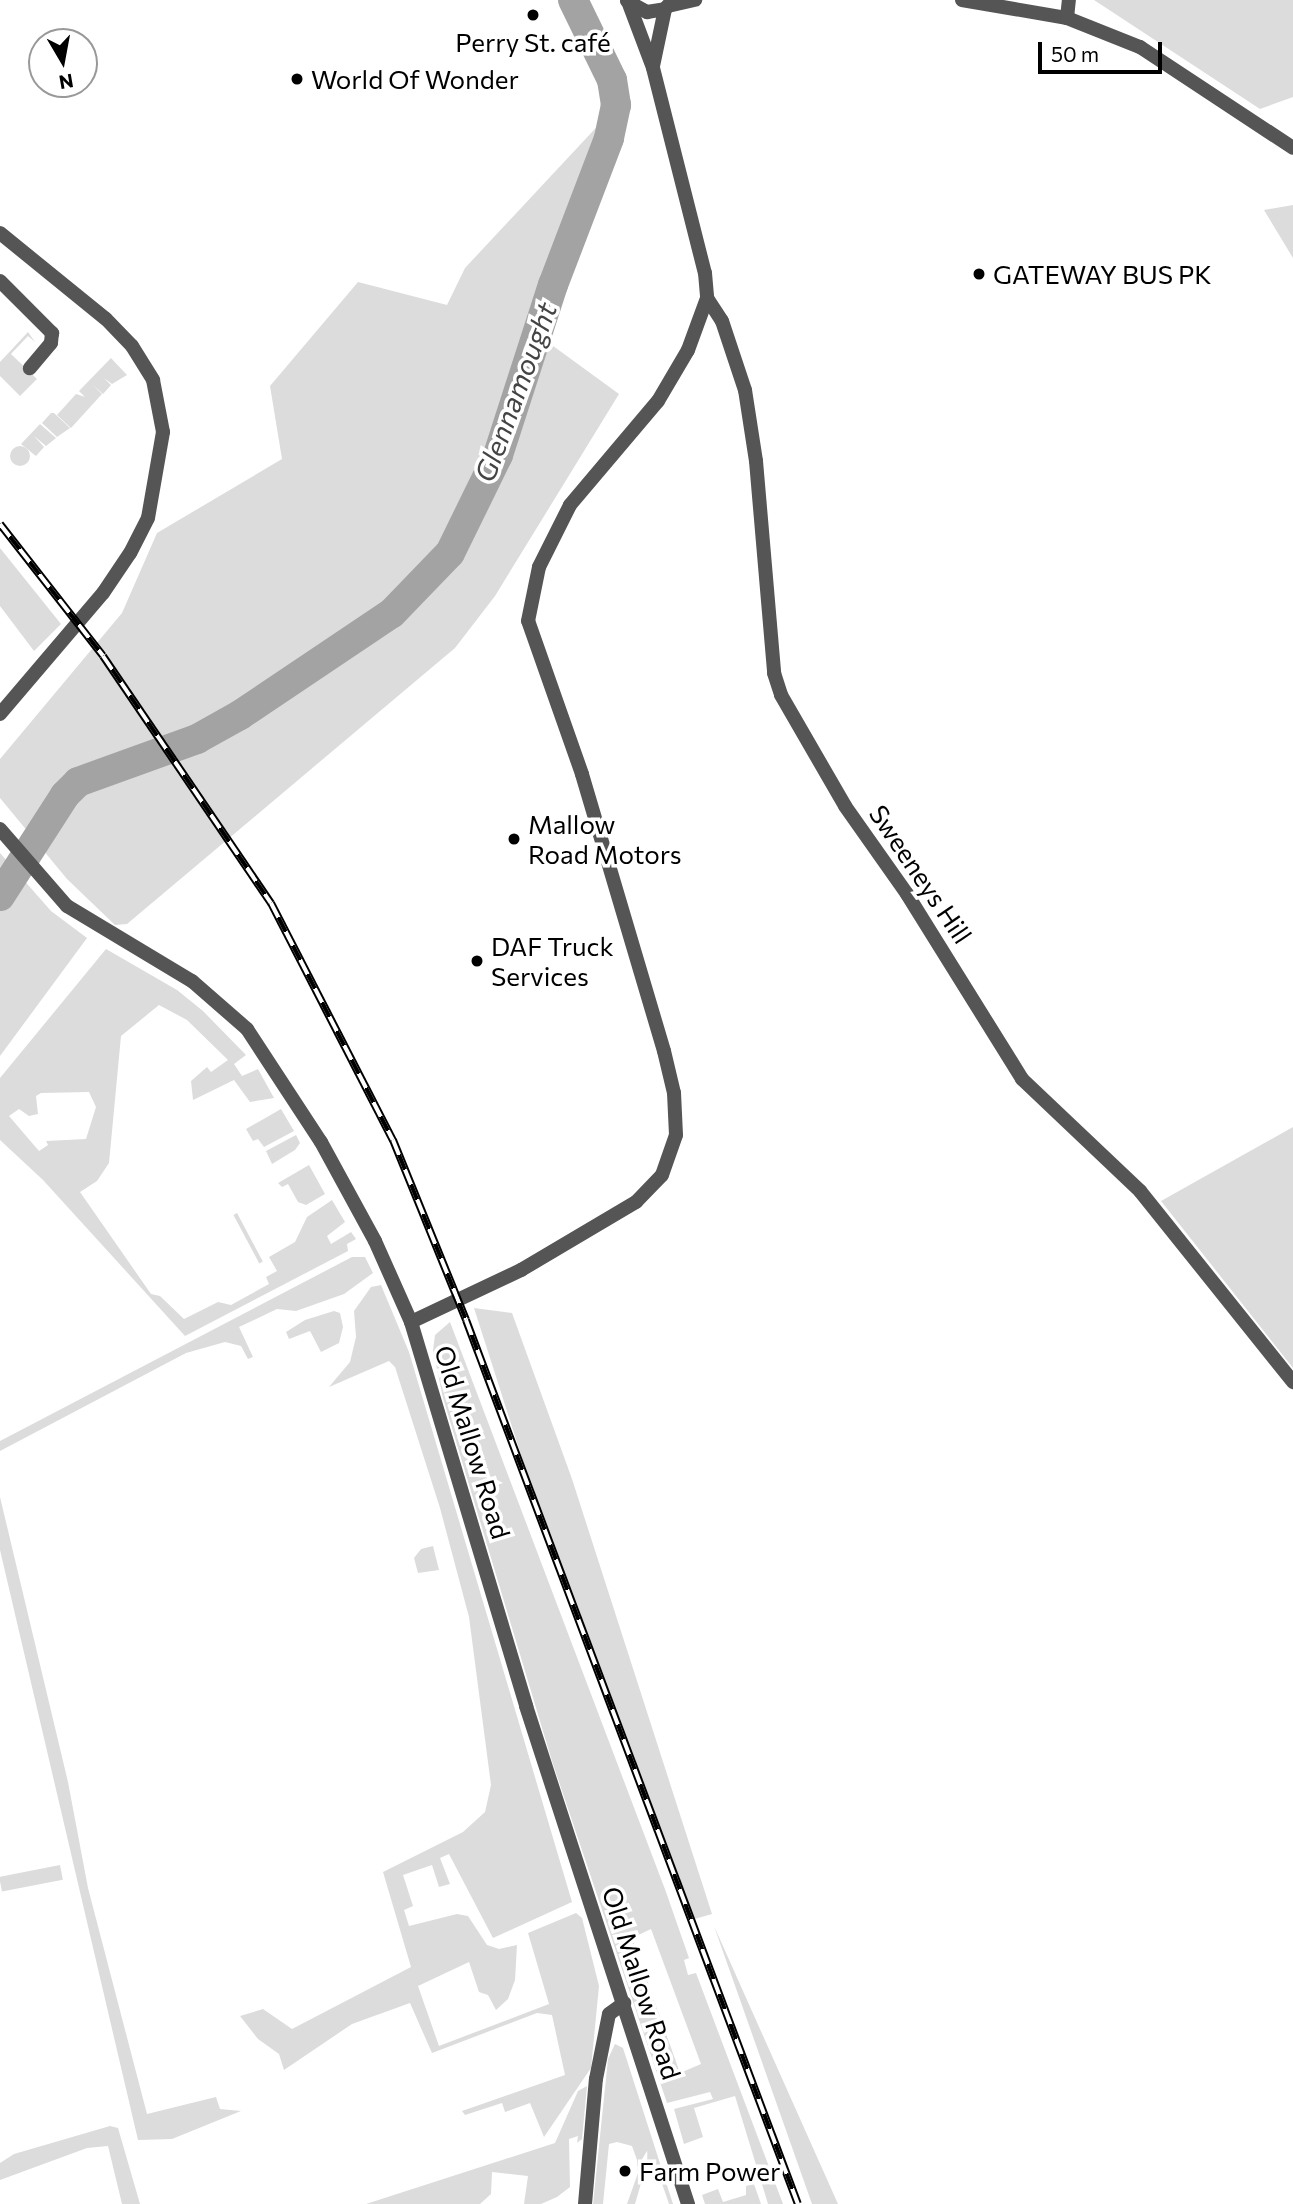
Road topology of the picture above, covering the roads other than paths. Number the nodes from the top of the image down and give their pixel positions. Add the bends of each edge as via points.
1 (695, 0) edge
2 (962, 0) edge
3 (1069, 0) edge
4 (628, 2) edge
5 (669, 5) edge
6 (1067, 18) junction
7 (653, 68) junction
8 (1293, 148) edge
9 (0, 233) edge
10 (0, 281) edge
11 (707, 298) junction
12 (30, 368) dead end
13 (0, 714) edge
14 (0, 829) edge
15 (411, 1322) junction
16 (1293, 1382) edge
17 (624, 2003) junction
18 (585, 2204) edge
19 (688, 2204) edge

1 - 5 street
2 - 6 street
3 - 6 street
4 - 5 street via 647,12
4 - 7 street
5 - 7 street
6 - 8 street via 1140,47
7 - 11 street via 705,273
9 - 13 street via 106,319 132,346 153,380 163,432 148,518 130,553 103,593
10 - 12 street via 52,334 51,343
11 - 15 street via 688,350 658,401 570,505 539,567 528,621 582,774 664,1051 674,1093 676,1135 662,1175 636,1202 521,1270
11 - 16 street, Sweeneys Hill via 723,321 745,390 756,461 774,673 788,710 1022,1079 1140,1191
14 - 15 street, Old Mallow Road via 67,906 192,981 253,1037 321,1142 375,1241
15 - 17 street, Old Mallow Road via 526,1706
17 - 18 street via 609,2014 596,2079
17 - 19 street, Old Mallow Road

